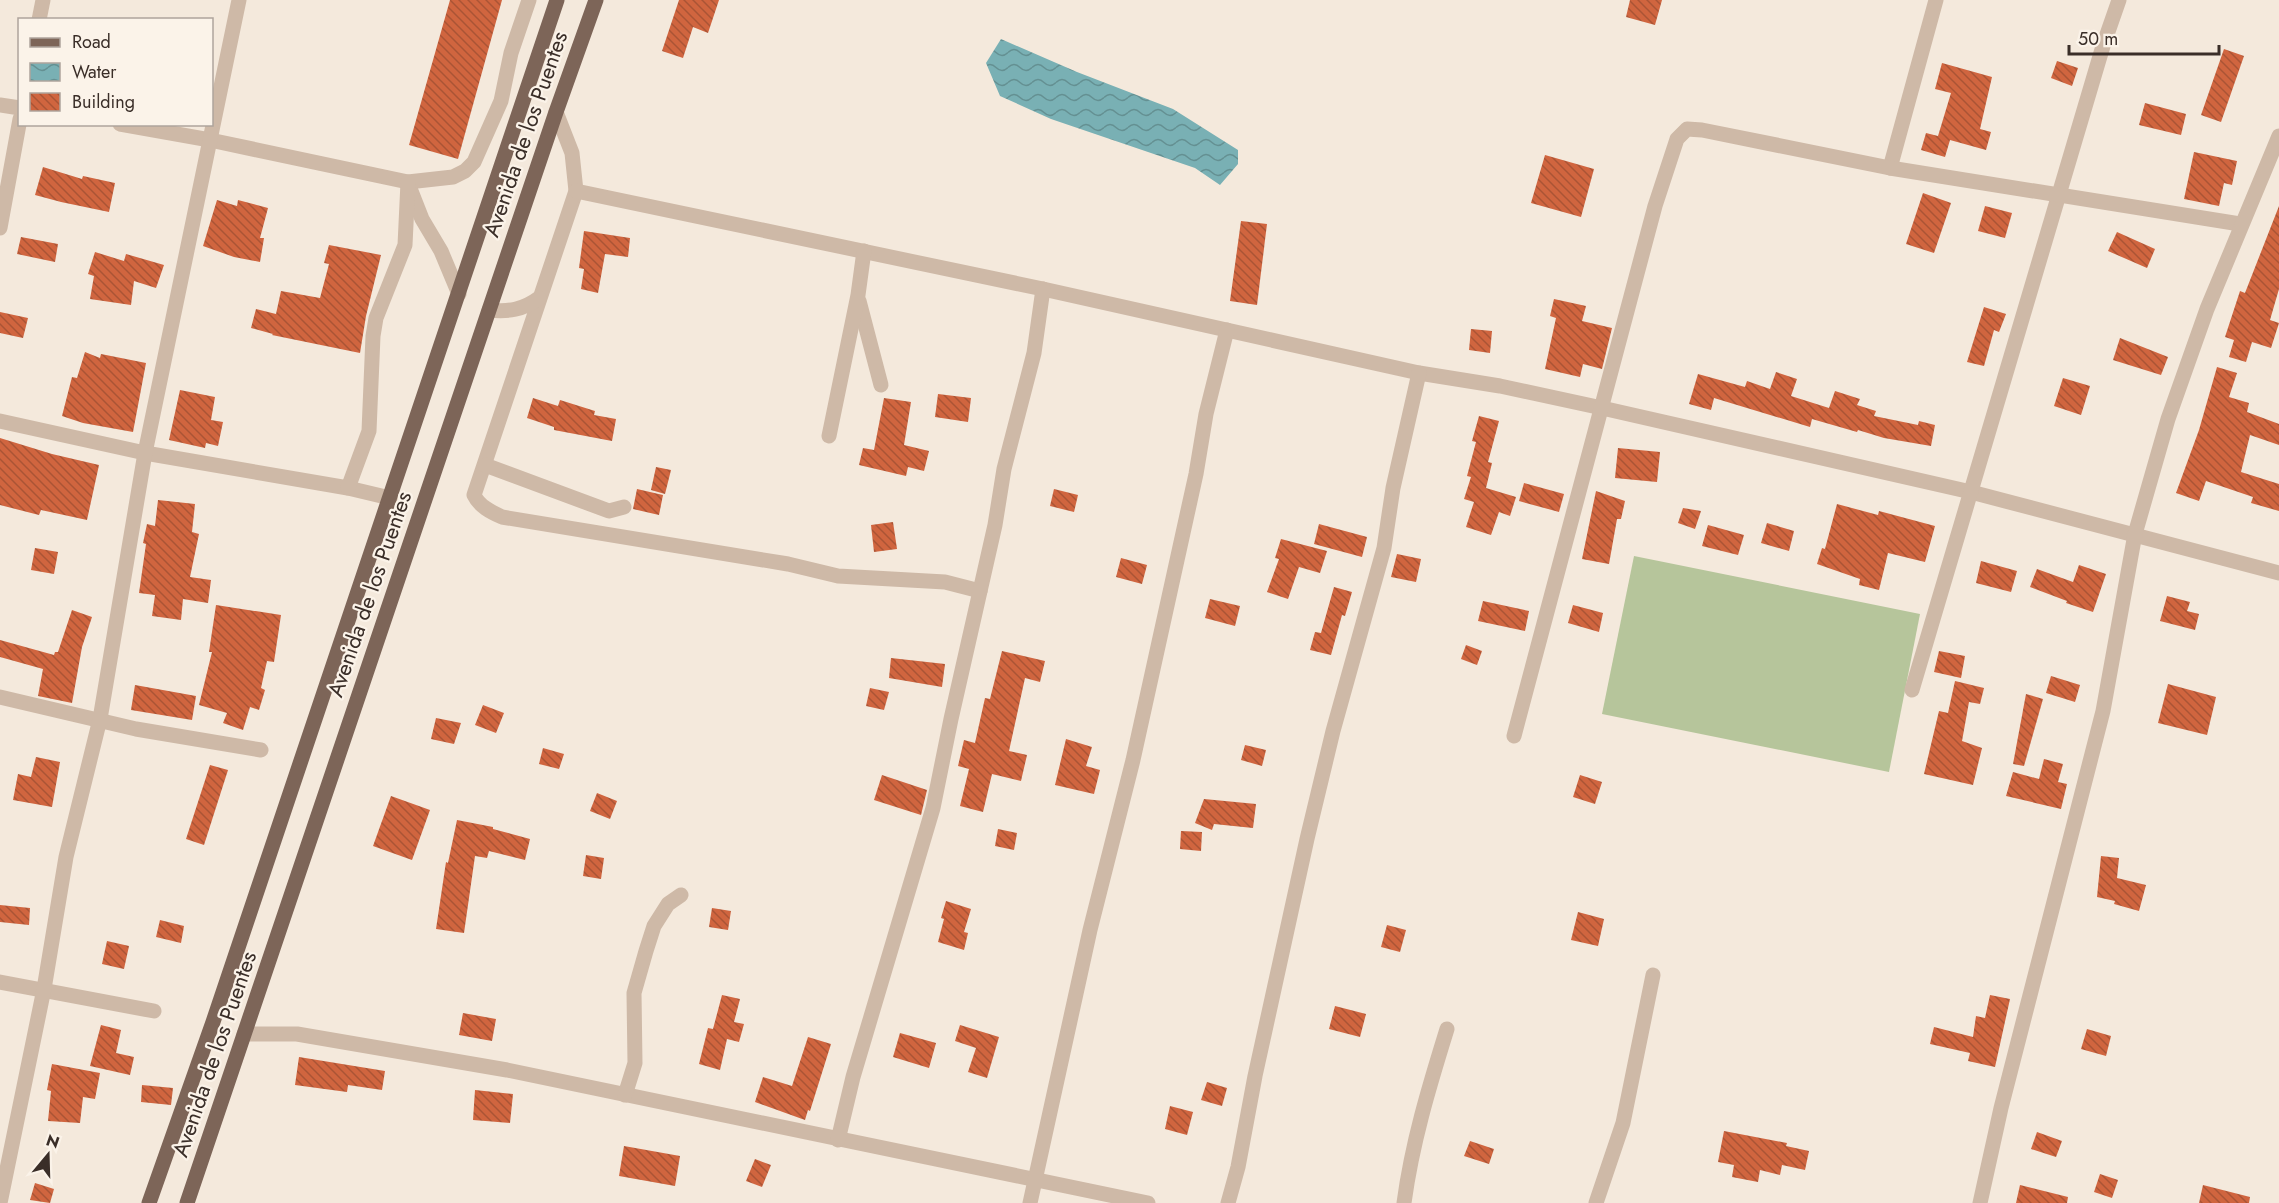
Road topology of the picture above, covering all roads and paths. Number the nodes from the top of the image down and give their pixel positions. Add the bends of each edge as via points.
1 (43, 0) edge
2 (239, 0) edge
3 (529, 0) edge
4 (557, 0) edge
5 (596, 0) edge
6 (1936, 0) edge
7 (2119, 0) edge
8 (39, 18) edge
9 (524, 100) junction
10 (501, 101) junction
11 (0, 105) edge
12 (18, 108) edge
13 (556, 112) junction
14 (19, 126) edge
15 (131, 126) edge
16 (213, 126) edge
17 (213, 126) edge
18 (2279, 136) edge
19 (210, 140) junction
20 (1890, 168) junction
21 (408, 182) junction
22 (576, 191) junction
23 (2061, 194) junction
24 (2241, 224) junction
25 (0, 228) edge
26 (864, 251) junction
27 (1043, 289) junction
28 (459, 294) junction
29 (858, 295) junction
30 (539, 298) junction
31 (489, 310) junction
32 (1227, 330) junction
33 (1419, 373) junction
34 (881, 385) dead end
35 (1602, 408) junction
36 (0, 421) edge
37 (829, 436) dead end
38 (145, 453) junction
39 (485, 465) junction
40 (348, 488) junction
41 (1971, 492) junction
42 (390, 498) junction
43 (624, 507) dead end
44 (2135, 534) junction
45 (2279, 573) edge
46 (980, 591) junction
47 (1912, 690) dead end
48 (0, 697) edge
49 (99, 719) junction
50 (1514, 736) dead end
51 (261, 750) dead end
52 (681, 895) dead end
53 (1653, 975) dead end
54 (0, 982) edge
55 (44, 989) junction
56 (154, 1011) dead end
57 (1447, 1029) dead end
58 (244, 1034) junction
59 (625, 1095) junction
60 (838, 1140) junction
61 (1035, 1180) junction
62 (0, 1203) edge
63 (149, 1203) edge
64 (187, 1203) edge
65 (1030, 1203) edge
66 (1148, 1203) edge
67 (1228, 1203) edge
68 (1404, 1203) edge
69 (1596, 1203) edge
70 (1980, 1203) edge

1 - 8 street
2 - 17 street
3 - 10 street
4 - 9 main road, Avenida de los Puentes
5 - 13 main road, Avenida de los Puentes
6 - 20 street
7 - 23 street
9 - 10 street
9 - 28 main road, Avenida de los Puentes
10 - 21 street via 474,162 465,171 453,177
11 - 12 street
13 - 22 street via 572,153
13 - 31 main road, Avenida de los Puentes
14 - 25 street
15 - 19 street
16 - 19 street
18 - 24 street
19 - 21 street
19 - 38 street
20 - 23 street
20 - 35 street via 1687,129 1677,139 1655,206
21 - 28 street
21 - 40 street via 405,245 376,318 369,431
22 - 26 street
22 - 30 street
23 - 24 street
23 - 41 street
24 - 44 street via 2168,419
26 - 27 street
26 - 29 street
27 - 32 street
27 - 46 street via 1034,353 1004,469
28 - 42 main road, Avenida de los Puentes
29 - 34 street
29 - 37 street
30 - 31 street via 528,306
30 - 39 street
31 - 58 main road, Avenida de los Puentes
32 - 33 street
32 - 61 street
33 - 35 street
33 - 67 street via 1384,548 1307,839
35 - 41 street
35 - 50 street
36 - 38 street
38 - 40 street
38 - 49 street
39 - 43 street via 609,511
39 - 46 street via 474,495 484,507 502,517 788,564 838,576 945,582
40 - 42 street
41 - 44 street
41 - 47 street
42 - 63 main road, Avenida de los Puentes
44 - 45 street
44 - 70 street via 2103,711
46 - 60 street via 933,808
48 - 49 street
49 - 51 street
49 - 55 street via 66,857
52 - 59 street via 668,904 645,951 634,993 635,1063
53 - 69 street via 1623,1123
54 - 55 street
55 - 56 street
55 - 62 street
57 - 68 street via 1415,1140
58 - 59 street via 297,1034 507,1070
58 - 64 main road, Avenida de los Puentes
59 - 60 street
60 - 61 street
61 - 65 street
61 - 66 street

